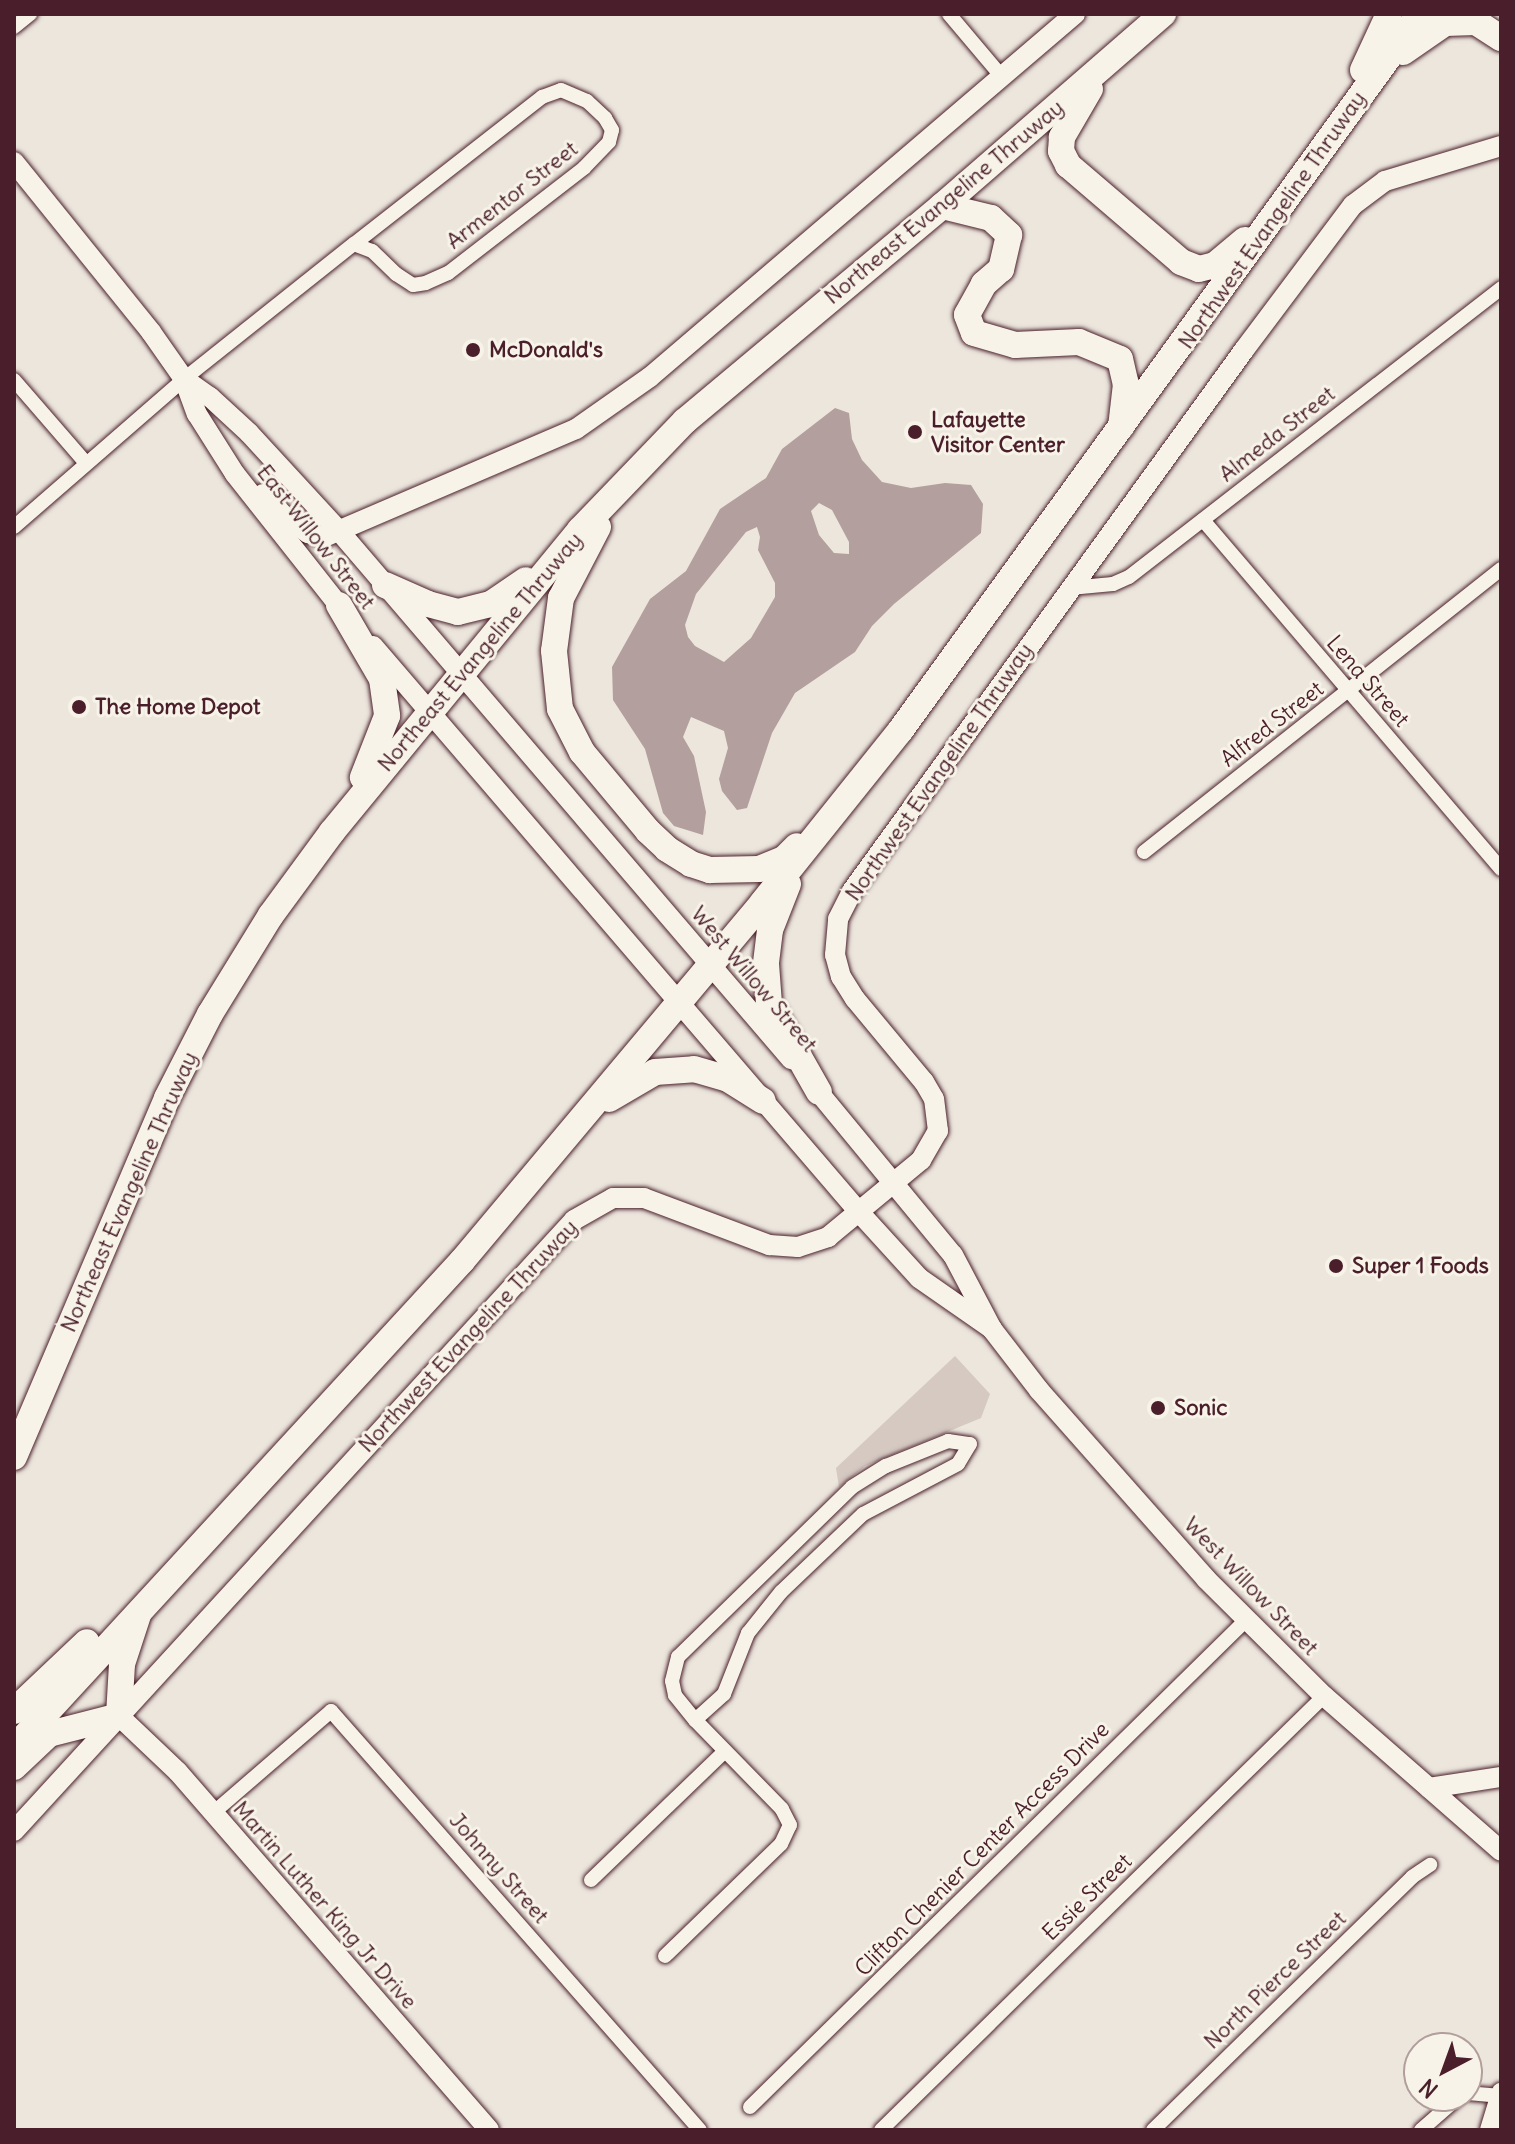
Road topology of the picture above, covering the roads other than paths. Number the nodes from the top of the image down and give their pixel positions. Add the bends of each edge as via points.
1 (30, 14) edge
2 (949, 14) edge
3 (1075, 14) edge
4 (1163, 14) edge
5 (1389, 14) edge
6 (1420, 14) edge
7 (1486, 14) edge
8 (14, 27) edge
9 (1501, 30) edge
10 (1501, 38) edge
11 (1107, 63) junction
12 (1002, 77) junction
13 (1373, 77) junction
14 (1501, 146) edge
15 (14, 162) edge
16 (1300, 177) junction
17 (942, 206) junction
18 (1274, 212) junction
19 (354, 244) junction
20 (1501, 288) edge
21 (184, 379) junction
22 (14, 380) edge
23 (1121, 430) junction
24 (86, 463) junction
25 (235, 474) junction
26 (618, 488) junction
27 (1203, 520) junction
28 (14, 527) edge
29 (340, 532) junction
30 (558, 557) junction
31 (1498, 578) edge
32 (385, 585) junction
33 (1070, 588) junction
34 (339, 605) junction
35 (462, 673) junction
36 (1349, 692) junction
37 (429, 713) junction
38 (836, 810) junction
39 (339, 823) junction
40 (1144, 852) dead end
41 (798, 858) junction
42 (1501, 869) edge
43 (711, 965) junction
44 (679, 1003) junction
45 (819, 1092) junction
46 (763, 1101) junction
47 (592, 1109) junction
48 (895, 1182) junction
49 (859, 1212) junction
50 (992, 1329) junction
51 (14, 1457) edge
52 (871, 1475) junction
53 (252, 1488) junction
54 (885, 1501) junction
55 (763, 1575) junction
56 (781, 1592) junction
57 (141, 1607) junction
58 (1245, 1621) junction
59 (1324, 1696) junction
60 (14, 1711) edge
61 (119, 1716) junction
62 (695, 1720) junction
63 (14, 1748) edge
64 (725, 1751) junction
65 (14, 1767) edge
66 (1501, 1777) edge
67 (1429, 1788) junction
68 (213, 1813) junction
69 (14, 1831) edge
70 (1501, 1851) edge
71 (1430, 1865) dead end
72 (591, 1880) dead end
73 (665, 1956) dead end
74 (1501, 2094) edge
75 (750, 2107) dead end
76 (1442, 2112) edge
77 (489, 2130) edge
78 (700, 2130) edge
79 (881, 2130) edge
80 (1153, 2130) edge
81 (1421, 2130) edge
82 (1490, 2130) edge

1 - 8 street
2 - 12 street
3 - 12 street
4 - 11 highway, Northeast Evangeline Thruway
5 - 16 highway via 1362,73
6 - 13 highway, Northwest Evangeline Thruway
7 - 9 street
10 - 13 highway via 1476,22 1445,23 1418,38
11 - 17 highway, Northeast Evangeline Thruway
11 - 18 highway via 1062,137 1068,165 1164,249 1199,269 1230,254
12 - 29 street via 625,396 551,441
13 - 16 highway, Northwest Evangeline Thruway
14 - 33 street, Northwest Evangeline Thruway via 1385,181 1353,205
15 - 21 street, East Willow Street via 109,276
16 - 18 highway, Northwest Evangeline Thruway
17 - 23 highway via 991,218 1009,235 1001,269 984,284 967,315 974,333 1015,345 1079,342 1120,359 1126,384
17 - 26 highway, Northeast Evangeline Thruway via 685,421
18 - 23 highway, Northwest Evangeline Thruway
19 - 19 street, Armentor Street via 549,93 574,93 609,124 611,136 598,157 440,278 413,285 372,251
19 - 21 street, Armentor Street
20 - 27 street, Almeda Street
21 - 24 street, Armentor Street
21 - 25 street, East Willow Street via 197,414
21 - 29 street, East Willow Street via 249,433
22 - 24 street
23 - 38 highway, Northwest Evangeline Thruway
24 - 28 street, Armentor Street
25 - 29 street via 308,533 324,537
25 - 34 street, East Willow Street
26 - 30 highway, Northeast Evangeline Thruway
26 - 38 highway via 561,598 556,624 557,695 582,752 667,849 710,870 759,869 784,859
27 - 33 street, Almeda Street via 1129,577
27 - 36 street, Lena Street
29 - 32 street, East Willow Street
30 - 32 highway via 491,604 458,612
30 - 35 highway, Northeast Evangeline Thruway
31 - 36 street, Alfred Street
32 - 35 street, East Willow Street
33 - 48 street, Northwest Evangeline Thruway via 852,891 838,919 834,943 841,977 924,1082 939,1117 933,1146
34 - 37 street, East Willow Street
34 - 39 highway via 382,679 387,716 375,754
35 - 37 highway, Northeast Evangeline Thruway
35 - 43 street, West Willow Street
36 - 40 street, Alfred Street
36 - 42 street, Lena Street
37 - 39 highway, Northeast Evangeline Thruway
37 - 44 street, West Willow Street
38 - 41 highway, Northwest Evangeline Thruway
39 - 51 highway, Northeast Evangeline Thruway via 271,915 167,1098
41 - 43 highway, Northwest Evangeline Thruway
41 - 45 highway via 770,930 769,1004
43 - 44 highway, Northwest Evangeline Thruway
43 - 45 street, West Willow Street
44 - 46 street, West Willow Street
44 - 47 highway, Northwest Evangeline Thruway
45 - 48 street, West Willow Street
46 - 47 highway via 728,1079 694,1069 655,1072
46 - 49 street, West Willow Street
47 - 53 highway, Northwest Evangeline Thruway via 462,1261
48 - 49 street, Northwest Evangeline Thruway
48 - 50 street, West Willow Street via 953,1255
49 - 50 street, West Willow Street via 919,1278
49 - 61 street, Northwest Evangeline Thruway via 828,1237 798,1247 769,1245 644,1198 613,1198 574,1220
50 - 58 street, West Willow Street via 1039,1390
52 - 54 street
52 - 54 street via 948,1441 970,1444 958,1464
52 - 55 street via 852,1487
53 - 57 highway, Northwest Evangeline Thruway
53 - 60 highway
54 - 56 street via 863,1514
55 - 56 street
55 - 62 street via 678,1657 672,1681 675,1695
56 - 62 street via 748,1633 724,1694
57 - 61 highway via 122,1664
57 - 63 highway, Northwest Evangeline Thruway
58 - 59 street, West Willow Street
58 - 75 street, Clifton Chenier Center Access Drive
59 - 67 street, West Willow Street
59 - 79 street, Essie Street
61 - 65 highway via 49,1734
61 - 68 street, Martin Luther King Jr Drive
61 - 69 street, Northwest Evangeline Thruway
62 - 64 street
64 - 72 street
64 - 73 street via 782,1809 790,1825 788,1834
66 - 67 street
67 - 70 street, West Willow Street
68 - 77 street, Martin Luther King Jr Drive
68 - 78 street, Johnny Street via 331,1711
71 - 80 street, North Pierce Street
74 - 82 street
76 - 81 street

